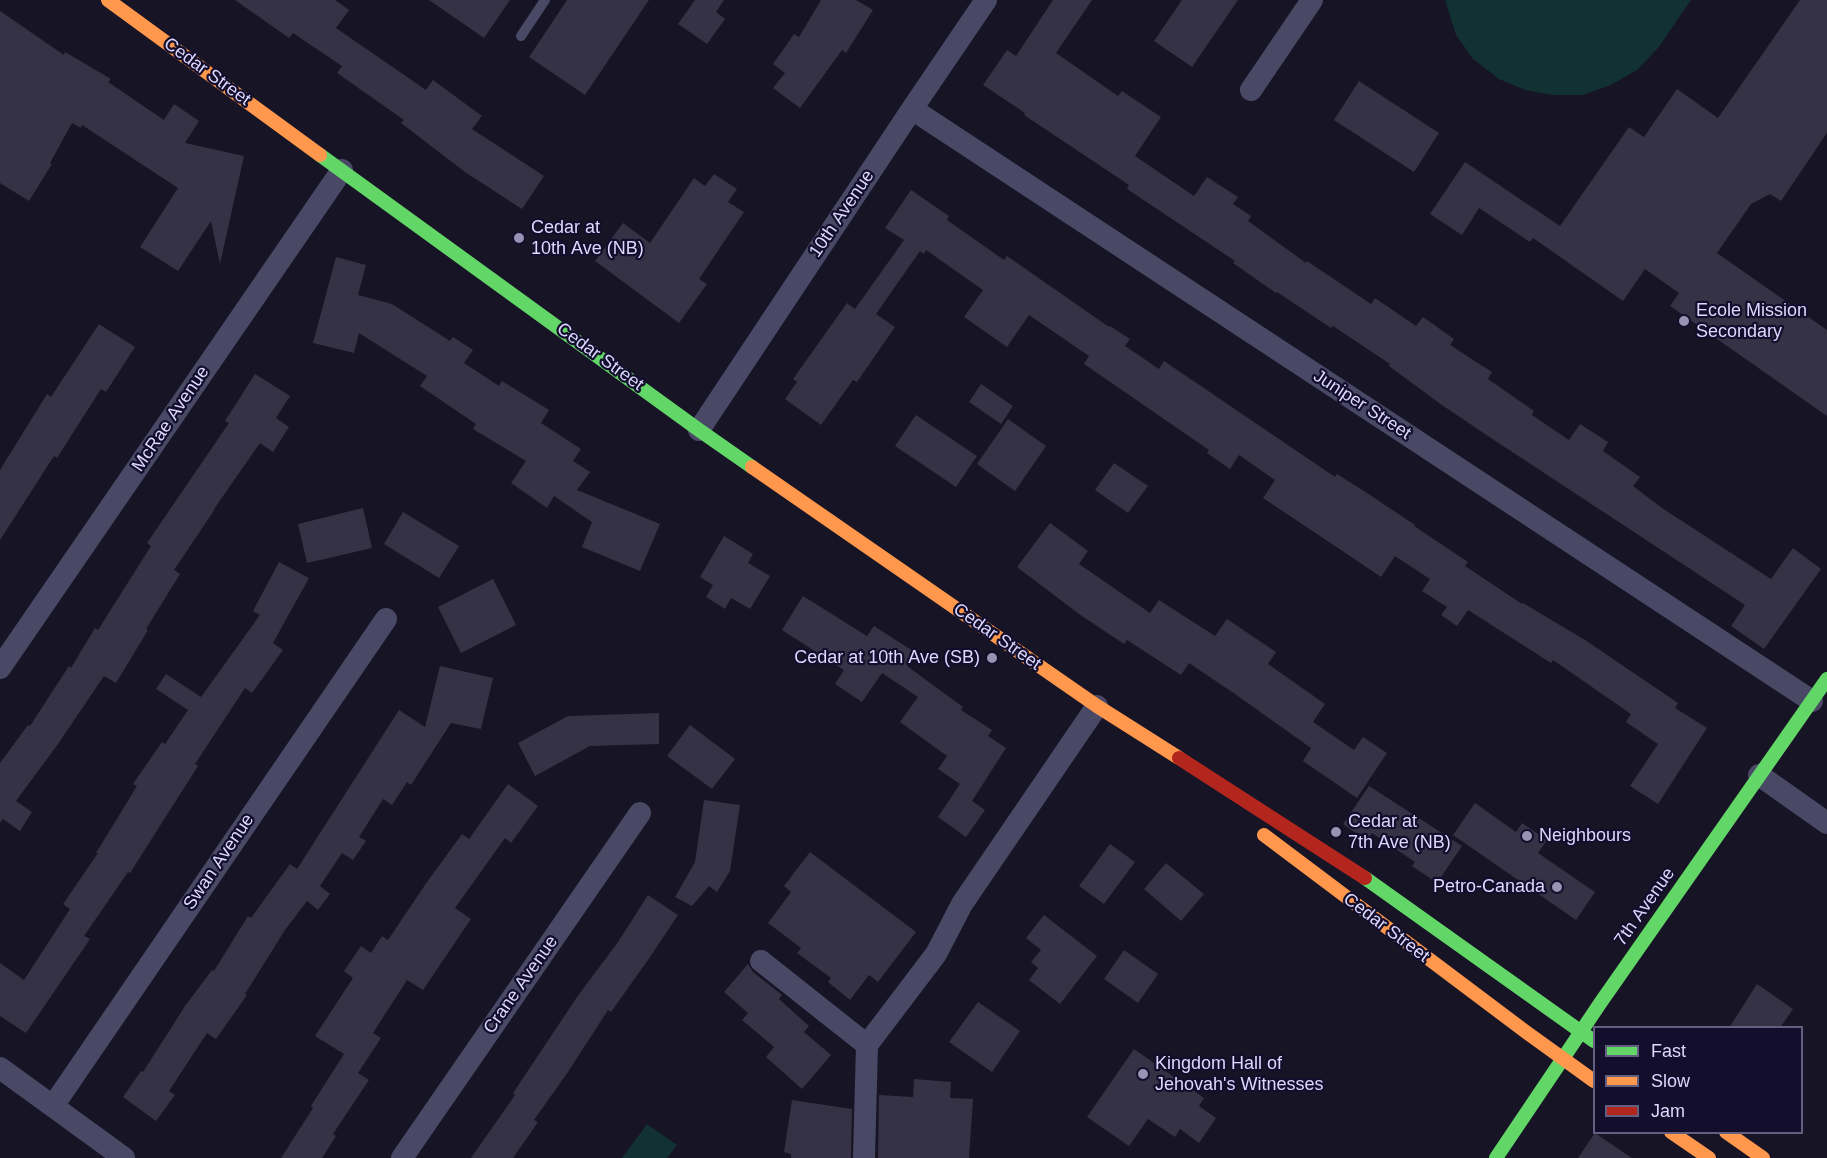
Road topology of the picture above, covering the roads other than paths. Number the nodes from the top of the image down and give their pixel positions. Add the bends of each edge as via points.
1 (545, 0) edge
2 (986, 0) edge
3 (1312, 0) edge
4 (115, 2) edge
5 (521, 36) dead end
6 (1251, 90) dead end
7 (912, 109) junction
8 (342, 170) junction
9 (699, 430) junction
10 (386, 619) dead end
11 (0, 668) edge
12 (1827, 680) edge
13 (1812, 701) junction
14 (1097, 706) junction
15 (1759, 775) junction
16 (1218, 800) dead end
17 (639, 813) dead end
18 (1827, 823) edge
19 (1256, 829) dead end
20 (761, 961) dead end
21 (1581, 1032) junction
22 (1593, 1040) edge
23 (867, 1045) junction
24 (1562, 1059) junction
25 (0, 1068) edge
26 (1593, 1080) edge
27 (53, 1106) junction
28 (1674, 1134) edge
29 (1729, 1134) edge
30 (124, 1158) edge
31 (402, 1158) edge
32 (864, 1158) edge
33 (1496, 1158) edge
34 (1709, 1158) edge
35 (1764, 1158) edge

1 - 5 lane
2 - 7 street, 10th Avenue
3 - 6 street
4 - 8 main road, Cedar Street
7 - 9 street, 10th Avenue
7 - 13 street, Juniper Street
8 - 9 main road, Cedar Street
8 - 11 street, McRae Avenue
9 - 14 main road, Cedar Street
10 - 27 street, Swan Avenue
12 - 13 main road, 7th Avenue
13 - 15 main road, 7th Avenue
14 - 16 main road, Cedar Street
14 - 21 main road, Cedar Street via 1350,868
14 - 23 street via 962,904 936,954
15 - 18 street
15 - 21 main road, 7th Avenue
17 - 31 street, Crane Avenue
19 - 24 main road, Cedar Street
20 - 23 street
21 - 22 main road, Cedar Street
21 - 24 main road, 7th Avenue
23 - 32 street
24 - 26 main road, Cedar Street
24 - 33 main road, 7th Avenue
25 - 27 street
27 - 30 street
28 - 34 main road
29 - 35 main road

